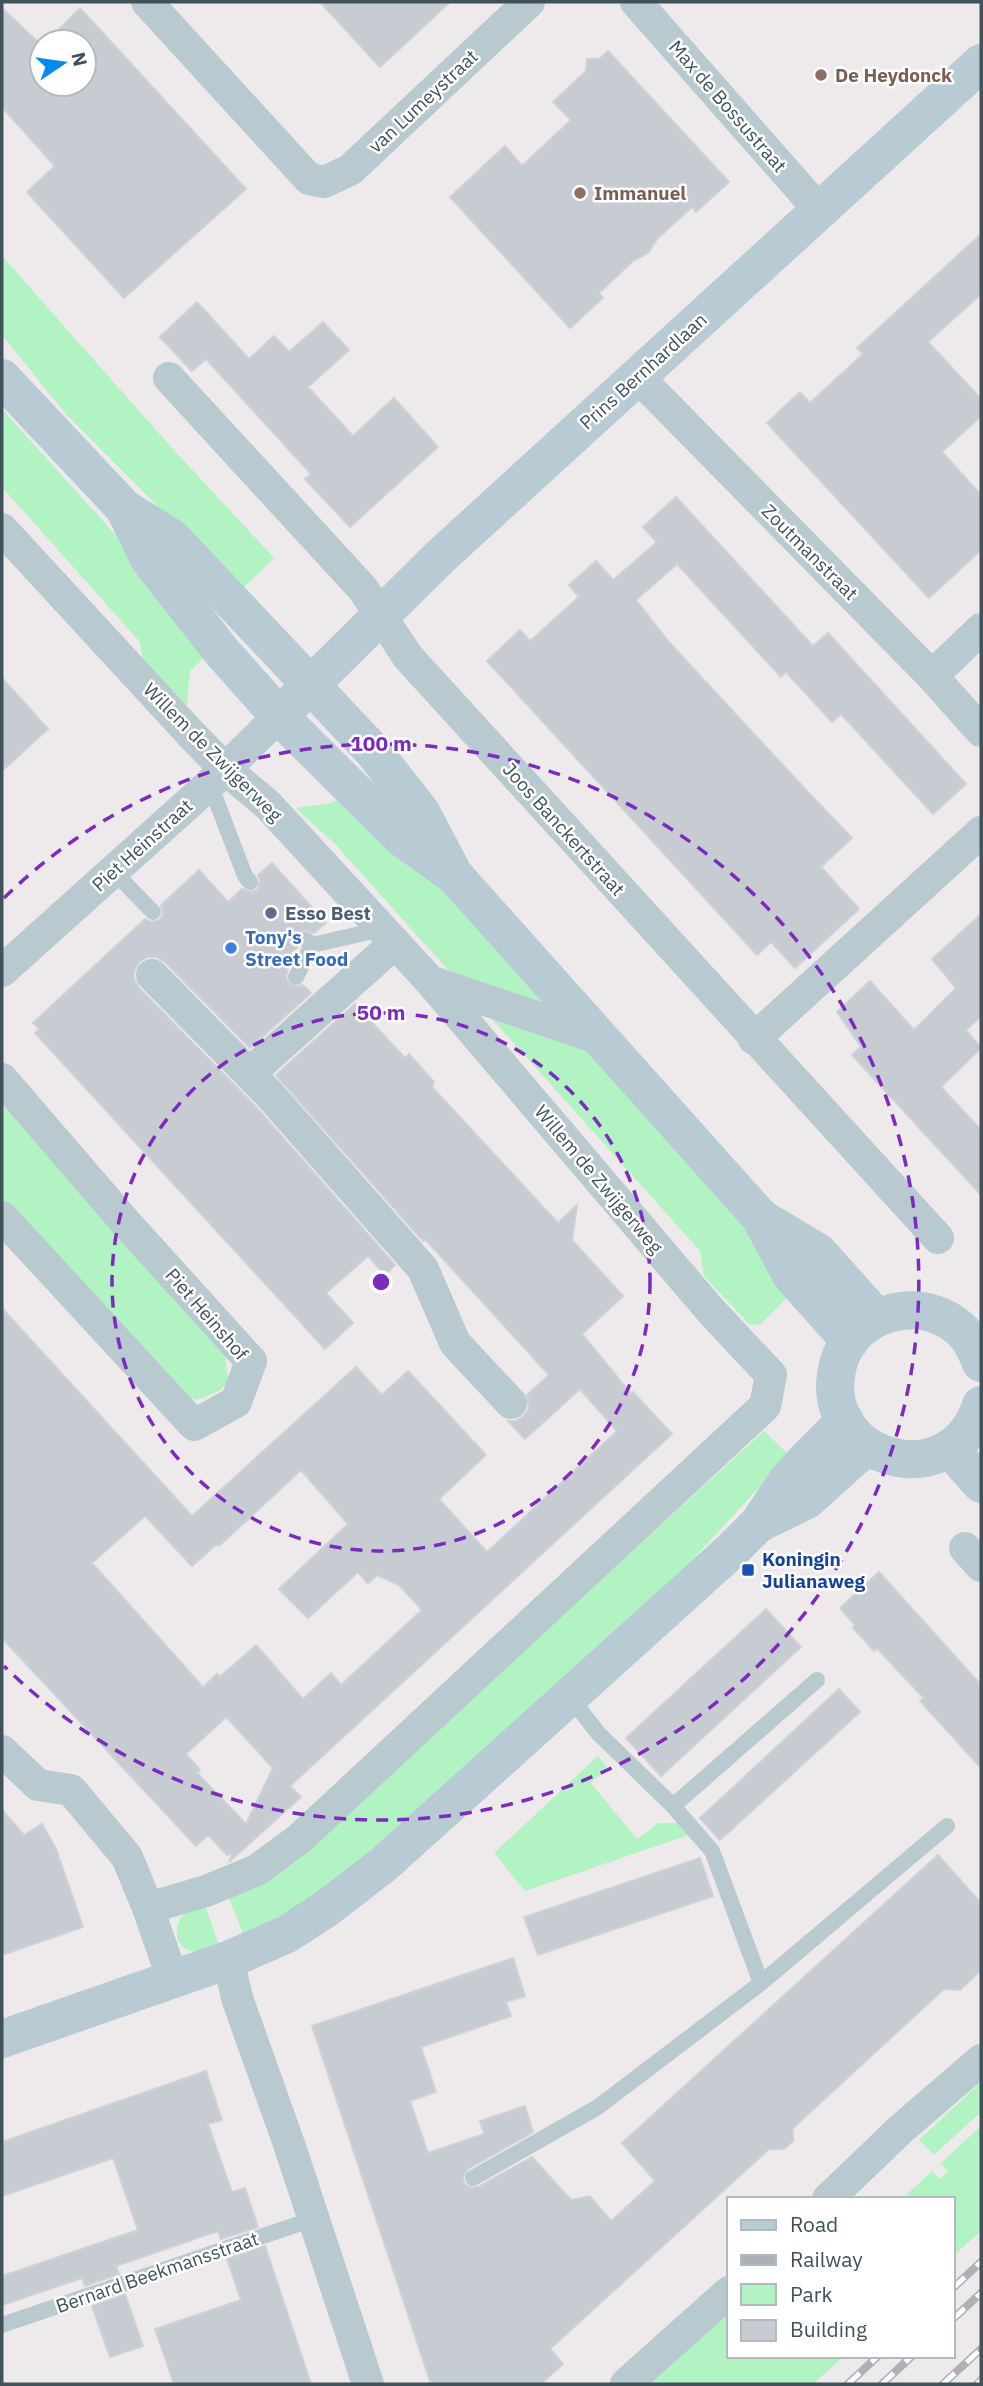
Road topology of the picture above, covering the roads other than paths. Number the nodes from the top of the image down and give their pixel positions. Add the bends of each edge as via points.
1 (147, 2) edge
2 (528, 2) edge
3 (636, 2) edge
4 (981, 63) edge
5 (820, 211) junction
6 (637, 376) junction
7 (2, 378) edge
8 (169, 378) dead end
9 (124, 508) junction
10 (2, 529) edge
11 (381, 615) junction
12 (981, 629) edge
13 (932, 676) junction
14 (310, 685) junction
15 (279, 716) junction
16 (981, 731) edge
17 (217, 776) junction
18 (981, 832) edge
19 (113, 871) junction
20 (455, 876) junction
21 (250, 882) dead end
22 (153, 912) dead end
23 (388, 936) junction
24 (2, 971) edge
25 (152, 975) dead end
26 (296, 977) dead end
27 (431, 982) junction
28 (598, 1038) junction
29 (754, 1039) junction
30 (250, 1073) junction
31 (2, 1079) edge
32 (2, 1217) edge
33 (938, 1238) dead end
34 (864, 1329) junction
35 (976, 1338) edge
36 (512, 1403) dead end
37 (980, 1416) edge
38 (856, 1434) junction
39 (950, 1449) junction
40 (981, 1484) edge
41 (817, 1680) dead end
42 (570, 1697) junction
43 (2, 1751) edge
44 (673, 1806) junction
45 (947, 1826) dead end
46 (148, 1908) junction
47 (228, 1960) junction
48 (173, 1980) junction
49 (761, 1983) junction
50 (2, 2039) edge
51 (981, 2060) edge
52 (473, 2178) dead end
53 (830, 2197) edge
54 (313, 2219) junction
55 (727, 2294) edge
56 (2, 2325) edge
57 (369, 2384) edge
58 (626, 2384) edge

1 - 2 street, van Lumeystraat via 309,179 324,182 349,170
3 - 5 street, Max de Bossustraat
4 - 5 main road, Prins Bernhardlaan
5 - 6 main road, Prins Bernhardlaan
6 - 11 main road, Prins Bernhardlaan
6 - 13 street, Zoutmanstraat
7 - 9 main road, Willem de Zwijgerweg
8 - 11 street via 363,589
9 - 14 main road, Willem de Zwijgerweg via 172,538
9 - 15 main road, Willem de Zwijgerweg via 149,559
10 - 17 street, Willem de Zwijgerweg
11 - 14 main road, Prins Bernhardlaan
11 - 29 street, Joos Banckertstraat via 408,657
12 - 13 street
13 - 16 street, Zoutmanstraat
14 - 15 main road, Prins Bernhardlaan
14 - 20 main road, Willem de Zwijgerweg via 373,751 421,812
15 - 17 street, Piet Heinstraat
15 - 20 main road, Willem de Zwijgerweg via 402,838
17 - 19 street, Piet Heinstraat
17 - 21 lane
17 - 23 street, Willem de Zwijgerweg via 268,805
18 - 29 street
19 - 22 lane
19 - 24 street, Piet Heinstraat
20 - 28 main road, Willem de Zwijgerweg
23 - 26 lane via 309,942
23 - 27 street, Willem de Zwijgerweg
23 - 30 street
25 - 30 street
27 - 28 street, Willem de Zwijgerweg
27 - 46 street, Willem de Zwijgerweg via 711,1311 771,1375 765,1406 299,1839 257,1870
28 - 34 main road, Willem de Zwijgerweg via 760,1217 818,1252
29 - 33 street, Joos Banckertstraat
30 - 36 street via 423,1269 455,1343
31 - 32 street, Piet Heinshof via 251,1361 236,1402 194,1425
34 - 35 main road via 895,1311 923,1311
34 - 38 main road via 839,1362 835,1383 838,1404
37 - 39 main road
38 - 39 main road via 881,1454 907,1460
38 - 42 main road via 807,1500 758,1524
39 - 40 main road
41 - 44 lane
42 - 44 lane via 598,1733
42 - 47 main road via 375,1871 327,1908 287,1934
43 - 46 street via 38,1785 71,1790 127,1857
44 - 49 lane via 712,1851
45 - 49 lane
46 - 48 street
47 - 48 main road
47 - 54 street
48 - 50 main road
49 - 52 lane via 598,2107
51 - 53 street
54 - 56 lane, Bernard Beekmansstraat
54 - 57 street
55 - 58 street

